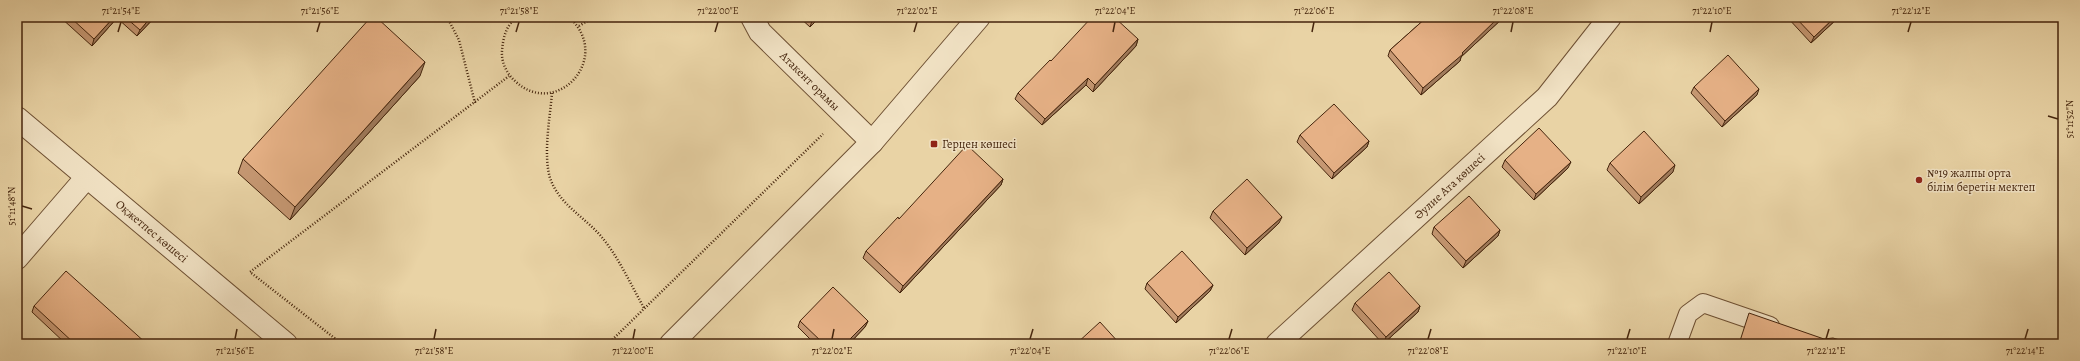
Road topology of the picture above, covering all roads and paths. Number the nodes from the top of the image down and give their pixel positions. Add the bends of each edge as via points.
1 (447, 17) edge
2 (510, 17) edge
3 (518, 17) edge
4 (569, 17) edge
5 (594, 17) edge
6 (752, 17) edge
7 (979, 17) edge
8 (1610, 17) edge
9 (514, 20) junction
10 (579, 26) junction
11 (509, 76) junction
12 (552, 93) junction
13 (474, 103) junction
14 (844, 114) junction
15 (17, 118) edge
16 (872, 142) junction
17 (86, 178) junction
18 (17, 258) edge
19 (644, 308) junction
20 (1784, 331) edge
21 (286, 344) edge
22 (342, 344) edge
23 (608, 344) edge
24 (671, 344) edge
25 (1277, 344) edge
26 (1677, 344) edge

1 - 13 path via 459,40
2 - 9 path
3 - 9 path
4 - 10 path
5 - 10 path
6 - 14 street, Атакент орамы via 760,32
7 - 16 street
8 - 25 street, Әулие Ата көшесі via 1547,96
9 - 11 path via 503,37 501,57
10 - 12 path via 586,41 586,58 580,74 568,86
11 - 12 path via 521,87 536,93
11 - 13 path
12 - 19 path via 548,158 550,178 566,205 600,234
13 - 22 path via 250,272
14 - 16 street, Атакент орамы
14 - 19 path
15 - 17 street, Оқжетпес көшесі
16 - 24 street
17 - 18 street
17 - 21 street, Оқжетпес көшесі
19 - 23 path
20 - 26 lane via 1702,303 1688,314

